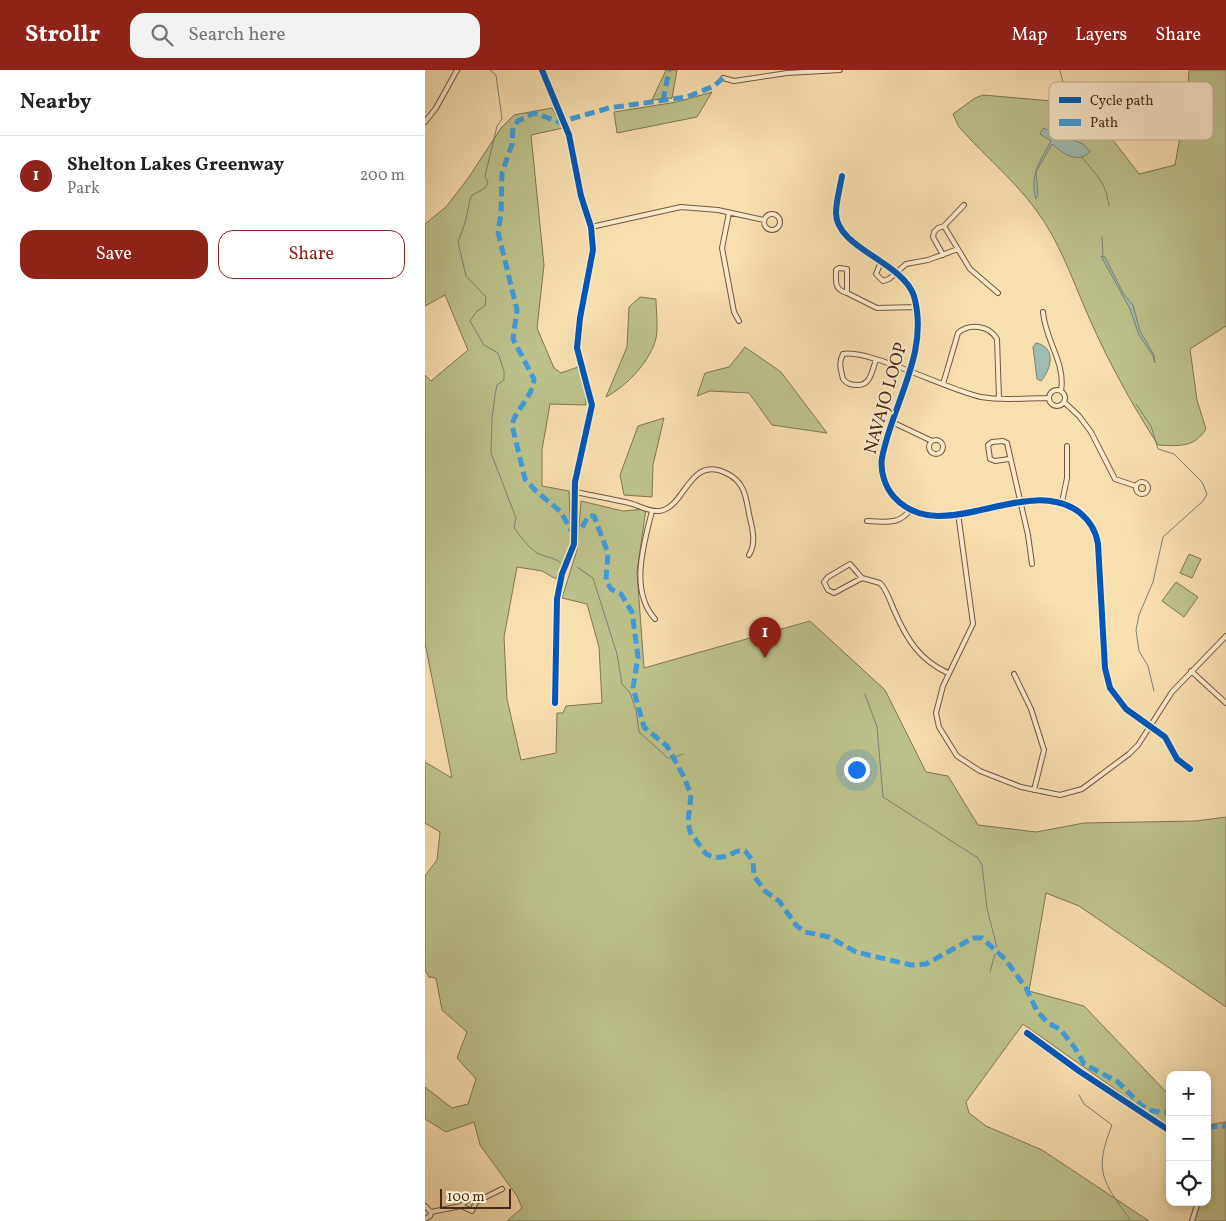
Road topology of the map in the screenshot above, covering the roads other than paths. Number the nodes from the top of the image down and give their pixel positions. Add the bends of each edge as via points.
1 (457, 70) edge
2 (543, 70) edge
3 (840, 70) edge
4 (723, 78) dead end
5 (425, 122) edge
6 (842, 176) dead end
7 (965, 205) dead end
8 (729, 213) junction
9 (764, 220) junction
10 (944, 226) junction
11 (591, 227) junction
12 (958, 249) junction
13 (943, 256) junction
14 (881, 262) junction
15 (897, 271) junction
16 (847, 293) junction
17 (998, 293) dead end
18 (916, 307) junction
19 (1043, 312) dead end
20 (739, 321) dead end
21 (876, 360) junction
22 (910, 372) junction
23 (943, 384) junction
24 (1061, 391) junction
25 (999, 398) junction
26 (1049, 398) junction
27 (1064, 402) junction
28 (892, 422) junction
29 (932, 441) dead end
30 (1067, 446) dead end
31 (1009, 459) junction
32 (1136, 486) dead end
33 (576, 492) junction
34 (1062, 502) junction
35 (1021, 503) junction
36 (910, 510) junction
37 (652, 511) junction
38 (958, 514) junction
39 (867, 521) dead end
40 (749, 555) dead end
41 (1032, 564) dead end
42 (862, 578) junction
43 (655, 619) dead end
44 (1226, 636) edge
45 (1191, 671) junction
46 (948, 673) junction
47 (1014, 674) dead end
48 (555, 703) dead end
49 (1226, 703) edge
50 (1149, 726) junction
51 (1190, 769) dead end
52 (1034, 790) junction
53 (1027, 1033) dead end
54 (1166, 1128) edge
55 (502, 1189) dead end
56 (476, 1202) junction
57 (425, 1206) edge
58 (461, 1206) junction
59 (1197, 1206) edge
60 (431, 1212) junction
61 (425, 1219) edge
62 (1192, 1221) edge

1 - 5 street
2 - 11 street via 569,135 581,196
3 - 4 street via 734,81
6 - 14 street, NAVAJO LOOP via 836,213 840,227
7 - 10 street
8 - 9 street
8 - 11 street via 681,207
8 - 20 street via 722,248 734,312
9 - 9 street via 765,226 771,230 777,229 781,223 774,213
10 - 12 street
10 - 13 street via 938,228 933,237
11 - 33 street via 593,250 577,348 592,405 575,482
12 - 13 street
12 - 17 street via 970,269
13 - 15 street via 906,264
14 - 15 street, NAVAJO LOOP
14 - 15 street via 876,274 883,281
15 - 18 street, NAVAJO LOOP via 913,295
16 - 16 street via 836,287 835,270 839,268 847,269
16 - 18 street via 877,308
18 - 22 street, NAVAJO LOOP via 917,345
19 - 24 street via 1045,327 1061,370
21 - 21 street via 843,354 839,365 843,379 852,385 864,385
21 - 22 street
22 - 23 street
22 - 28 street, NAVAJO LOOP
23 - 25 street via 981,397
23 - 25 street via 958,333 968,327 985,329 997,339
24 - 26 street via 1052,392
24 - 27 street via 1065,396
25 - 26 street
26 - 27 street via 1054,406
27 - 32 street via 1091,432 1115,479
28 - 29 street
28 - 36 street, NAVAJO LOOP via 883,448 882,471 891,493
30 - 34 street via 1067,478
31 - 31 street via 1007,443 992,442 988,445 990,459
31 - 35 street
33 - 37 street
33 - 48 street via 574,544 562,574 557,599
34 - 35 street, NAVAJO LOOP
34 - 50 street via 1086,518 1098,539 1105,668 1110,688 1126,709
35 - 38 street, NAVAJO LOOP
35 - 41 street
36 - 38 street, NAVAJO LOOP via 932,516
36 - 39 street via 897,521
37 - 40 street via 672,505 688,482 702,472 720,470 727,473 742,485 746,493 754,543
37 - 43 street via 641,572 647,607
38 - 46 street via 973,624
42 - 42 street via 837,593 829,592 824,582 850,564
42 - 46 street via 882,584 902,628 919,655
44 - 45 street
45 - 49 street
45 - 50 street
46 - 52 street via 936,717 954,753 991,776
47 - 52 street via 1031,709 1044,750
50 - 51 street via 1165,737 1177,759
50 - 52 street via 1138,745 1125,758 1082,789 1060,795
53 - 54 street
55 - 56 street
56 - 58 street via 469,1198
56 - 58 street via 472,1211
57 - 60 street
58 - 60 street
59 - 62 street
60 - 61 street

